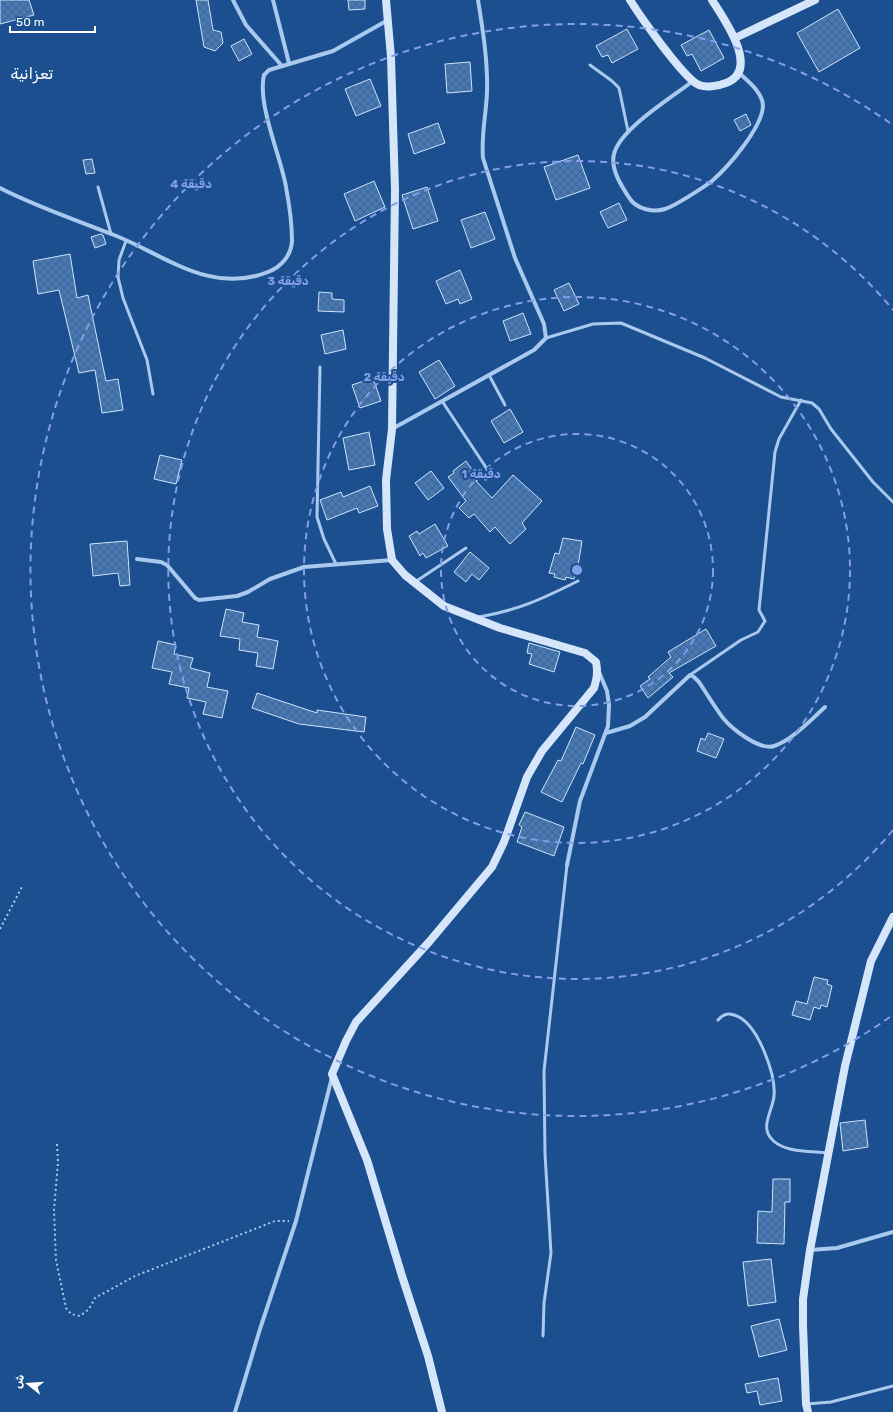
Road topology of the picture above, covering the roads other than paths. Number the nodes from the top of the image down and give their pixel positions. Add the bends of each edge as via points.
1 (233, 0) edge
2 (273, 0) edge
3 (386, 0) edge
4 (478, 0) edge
5 (630, 0) edge
6 (712, 0) edge
7 (815, 0) edge
8 (389, 20) junction
9 (735, 38) junction
10 (289, 63) junction
11 (590, 65) dead end
12 (282, 66) junction
13 (739, 73) junction
14 (693, 81) junction
15 (628, 131) junction
16 (98, 187) dead end
17 (0, 188) edge
18 (111, 234) junction
19 (126, 241) junction
20 (546, 338) junction
21 (320, 366) dead end
22 (489, 375) junction
23 (153, 394) dead end
24 (801, 400) junction
25 (442, 401) junction
26 (505, 405) dead end
27 (392, 429) junction
28 (491, 475) dead end
29 (893, 502) edge
30 (466, 548) dead end
31 (137, 559) dead end
32 (392, 560) junction
33 (336, 564) junction
34 (578, 582) dead end
35 (414, 583) junction
36 (473, 618) junction
37 (598, 670) junction
38 (690, 675) junction
39 (825, 707) dead end
40 (606, 733) junction
41 (567, 865) joint
42 (893, 917) edge
43 (718, 1020) dead end
44 (332, 1074) junction
45 (827, 1153) junction
46 (893, 1232) edge
47 (810, 1250) junction
48 (543, 1336) dead end
49 (893, 1386) edge
50 (807, 1408) edge
51 (235, 1412) edge
52 (442, 1412) edge

1 - 12 street via 253,33
2 - 10 street
3 - 8 street
4 - 20 street via 487,86 483,158 515,258 544,324
5 - 14 street via 672,58
6 - 9 street
7 - 9 street
8 - 10 street via 333,51
8 - 27 street via 395,190
9 - 13 street via 741,64
10 - 12 street
11 - 15 lane via 619,88
12 - 19 street via 264,74 264,90 269,124 286,186 292,241 290,254 284,261 274,270 259,276 226,280 208,277
13 - 14 street via 720,85 698,85
13 - 15 street via 758,92 763,106 758,124 735,156 712,181 665,209 647,210 633,203 623,189 616,173 614,156 619,142
14 - 15 street
16 - 18 lane
17 - 18 street via 27,202
18 - 19 street
19 - 23 lane via 119,260 118,277 147,360
20 - 22 street via 534,350
20 - 24 lane via 593,324 621,323 705,358 781,398
21 - 33 lane via 317,517
22 - 25 street
22 - 26 lane
24 - 29 lane via 812,403 819,409 831,429 881,492
24 - 38 lane via 779,439 775,452 759,610 765,621 758,632 741,640
25 - 27 street
25 - 28 lane
27 - 32 street via 386,480 387,529
30 - 35 lane
31 - 33 street via 167,565 199,600 237,596 286,572 304,567
32 - 33 street
32 - 35 street
34 - 36 lane via 530,605
35 - 36 street via 444,606
36 - 37 street via 585,653 596,662
37 - 40 street via 607,691 609,704
37 - 44 street via 594,688 542,751 526,777 504,842 492,867 429,942 356,1022
38 - 39 street via 699,682 723,718 742,735 766,747 772,747 788,739
38 - 40 street via 645,717 625,728
40 - 41 street via 580,801
41 - 48 lane via 544,1071 545,1154 551,1252 544,1303
42 - 45 street via 871,961
43 - 45 lane via 728,1013 747,1023 767,1058 774,1085 774,1097 767,1123 770,1138 781,1146
44 - 51 street via 296,1221
44 - 52 street via 367,1160 428,1356
45 - 47 street
46 - 47 street via 837,1248
47 - 50 street via 803,1312
49 - 50 lane

